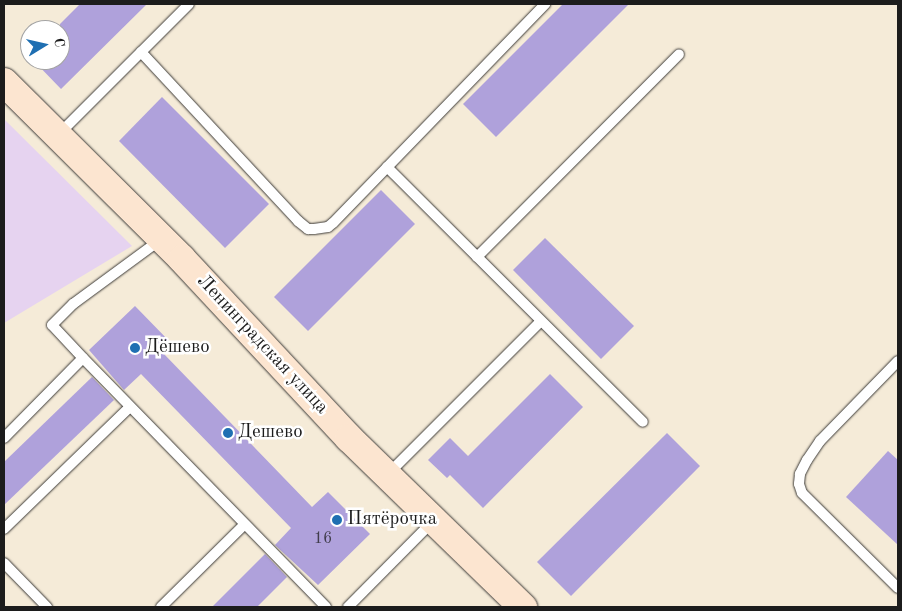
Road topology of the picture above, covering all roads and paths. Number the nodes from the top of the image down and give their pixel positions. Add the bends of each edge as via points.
1 (189, 4) edge
2 (545, 4) edge
3 (140, 52) junction
4 (679, 54) dead end
5 (4, 82) edge
6 (58, 136) junction
7 (387, 167) junction
8 (161, 239) junction
9 (476, 257) junction
10 (541, 321) junction
11 (83, 358) junction
12 (898, 361) edge
13 (130, 406) junction
14 (643, 422) dead end
15 (4, 438) edge
16 (387, 475) junction
17 (433, 521) junction
18 (244, 525) junction
19 (4, 529) edge
20 (4, 563) edge
21 (898, 588) edge
22 (47, 607) edge
23 (161, 607) edge
24 (326, 607) edge
25 (348, 607) edge
26 (522, 607) edge

1 - 3 lane
2 - 7 lane
3 - 6 lane
3 - 7 lane via 308,228 328,227
4 - 9 lane
5 - 6 street, Ленинградская улица
6 - 8 street, Ленинградская улица
7 - 9 lane
8 - 11 lane via 73,304 52,325
8 - 16 street, Ленинградская улица
9 - 10 lane
10 - 14 lane
10 - 16 lane
11 - 13 lane
11 - 15 lane
12 - 21 lane via 820,441 804,467 799,484 802,493
13 - 18 lane
13 - 19 lane
16 - 17 street, Ленинградская улица
17 - 25 lane
17 - 26 street, Ленинградская улица
18 - 23 lane
18 - 24 lane
20 - 22 lane

